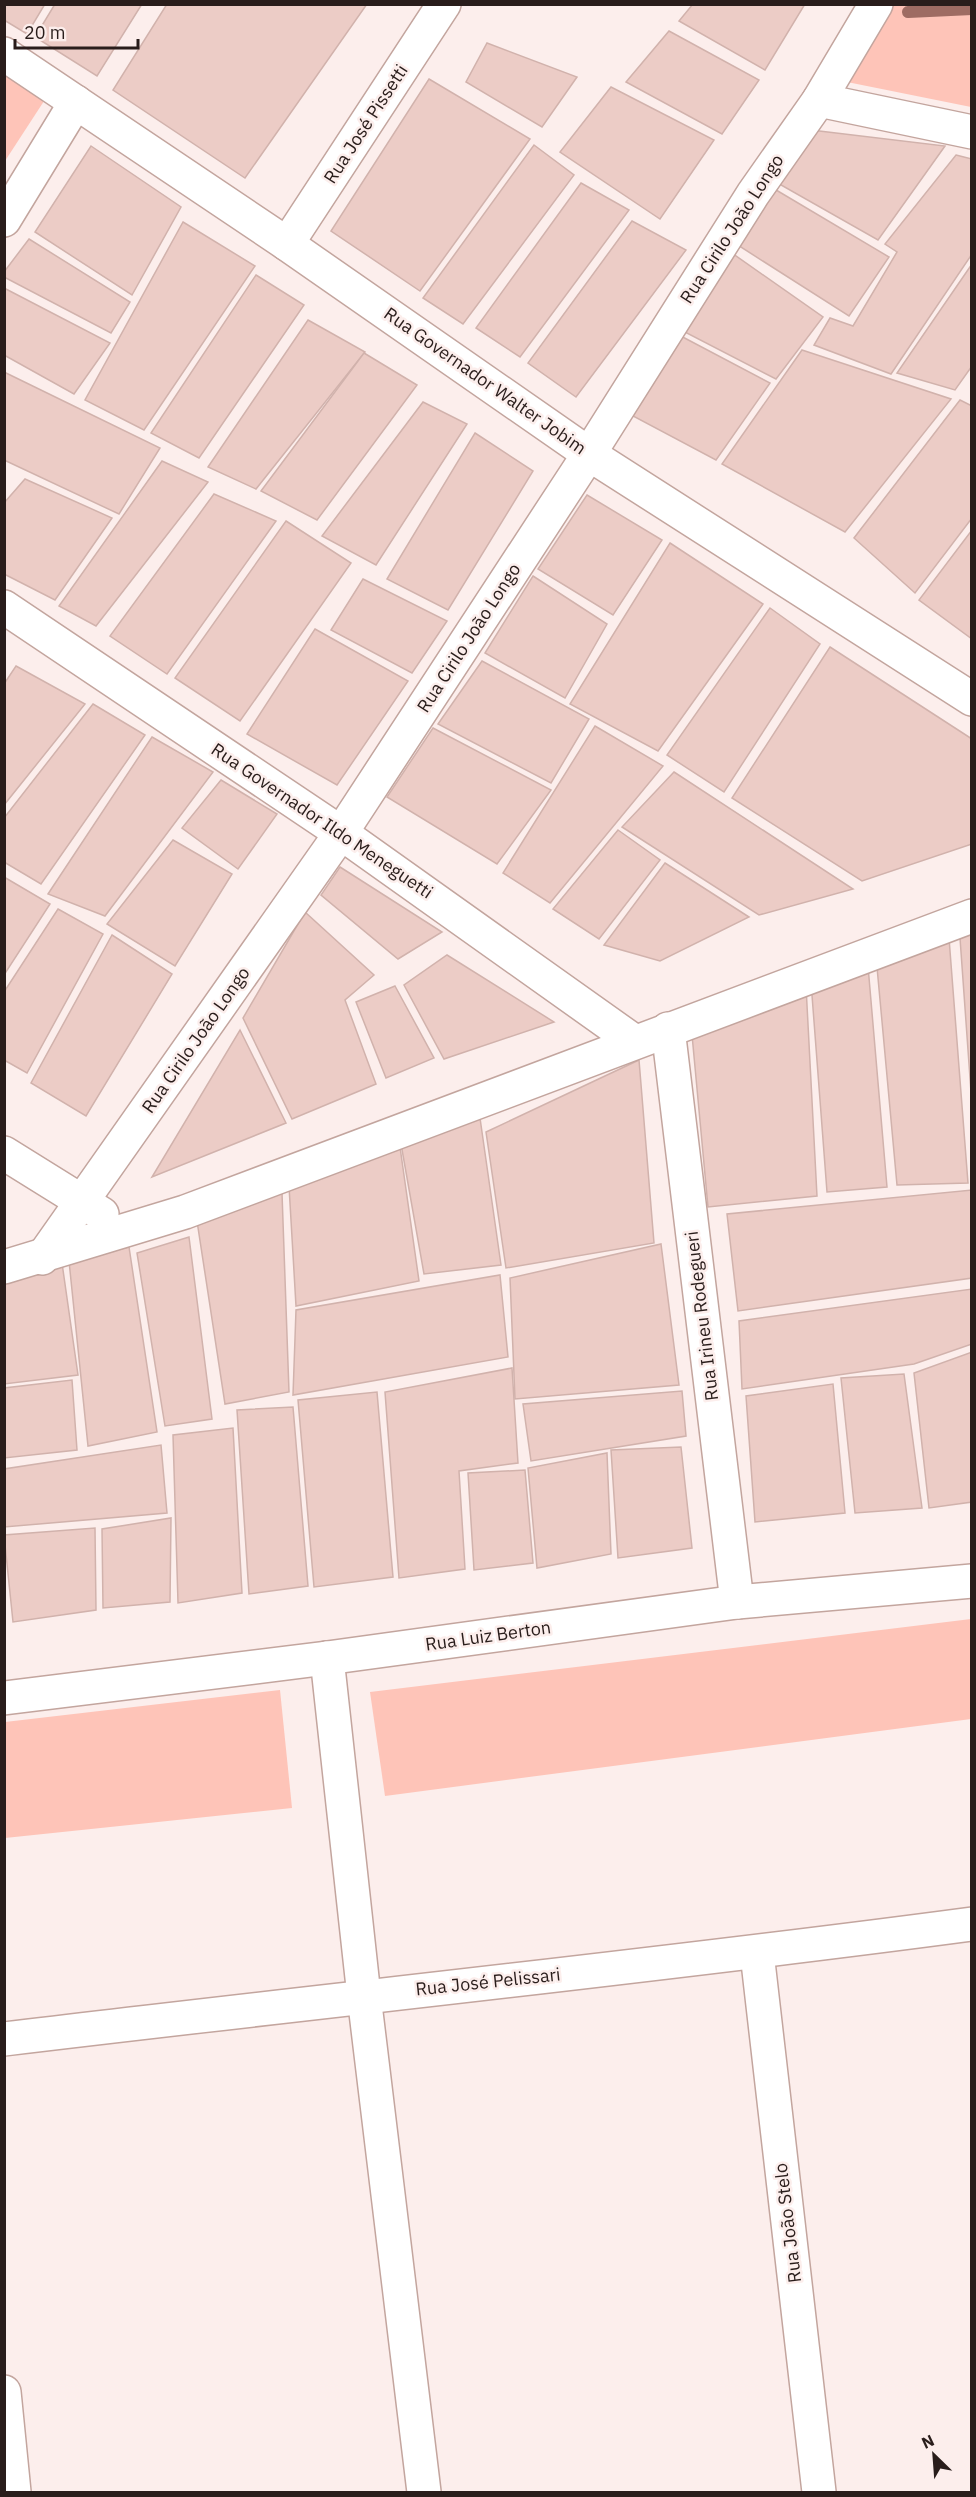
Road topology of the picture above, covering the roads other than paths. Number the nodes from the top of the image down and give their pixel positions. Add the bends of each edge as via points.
1 (444, 4) edge
2 (876, 4) edge
3 (4, 54) edge
4 (819, 100) junction
5 (76, 102) junction
6 (972, 132) edge
7 (4, 220) edge
8 (287, 243) junction
9 (589, 454) junction
10 (4, 607) edge
11 (972, 699) edge
12 (341, 832) junction
13 (972, 916) edge
14 (668, 1029) junction
15 (635, 1042) junction
16 (4, 1153) edge
17 (83, 1202) junction
18 (130, 1230) junction
19 (42, 1258) junction
20 (4, 1267) edge
21 (972, 1581) edge
22 (737, 1602) junction
23 (327, 1658) junction
24 (4, 1698) edge
25 (972, 1924) edge
26 (757, 1953) junction
27 (364, 1996) junction
28 (4, 2039) edge
29 (4, 2392) edge
30 (15, 2493) edge
31 (424, 2493) edge
32 (819, 2493) edge

1 - 8 street, Rua José Pissetti
2 - 4 street, Rua Cirilo João Longo
3 - 5 street, Rua Governador Walter Jobim
4 - 6 street
4 - 9 street, Rua Cirilo João Longo via 753,194
5 - 7 street
5 - 8 street, Rua Governador Walter Jobim
8 - 9 street, Rua Governador Walter Jobim
9 - 11 street, Rua Governador Walter Jobim
9 - 12 street, Rua Cirilo João Longo
10 - 12 street, Rua Governador Ildo Meneguetti
12 - 15 street, Rua Governador Ildo Meneguetti
12 - 17 street, Rua Cirilo João Longo
13 - 14 street
14 - 15 street
14 - 22 street, Rua Irineu Rodegueri
15 - 18 street
16 - 17 street
17 - 18 street
17 - 19 street, Rua Cirilo João Longo
18 - 19 street
19 - 20 street
21 - 22 street, Rua Luiz Berton
22 - 23 street, Rua Luiz Berton
23 - 24 street, Rua Luiz Berton
23 - 27 street
25 - 26 street, Rua José Pelissari
26 - 27 street, Rua José Pelissari
26 - 32 street, Rua João Stelo
27 - 28 street, Rua José Pelissari
27 - 31 street
29 - 30 street

